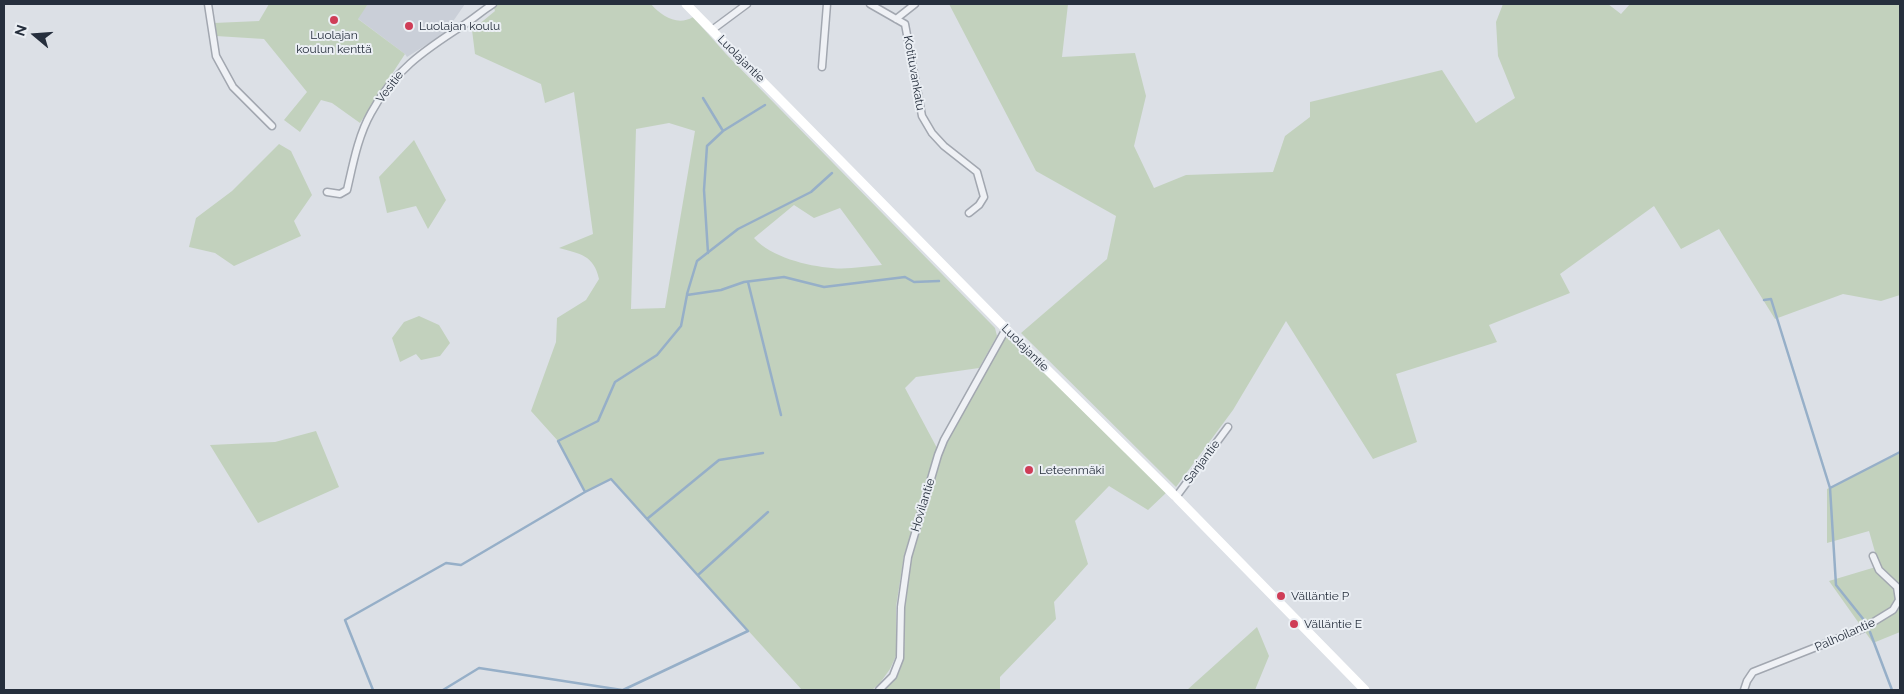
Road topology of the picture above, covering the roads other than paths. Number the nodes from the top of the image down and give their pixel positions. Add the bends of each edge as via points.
1 (208, 4) edge
2 (493, 4) edge
3 (686, 4) edge
4 (748, 4) edge
5 (827, 4) edge
6 (870, 4) edge
7 (915, 4) edge
8 (896, 19) junction
9 (712, 30) junction
10 (822, 67) dead end
11 (272, 126) dead end
12 (327, 192) dead end
13 (969, 213) dead end
14 (1006, 329) junction
15 (1228, 427) dead end
16 (1176, 497) junction
17 (1873, 556) dead end
18 (879, 690) edge
19 (1365, 690) edge
20 (1744, 690) edge

1 - 11 street via 216,56 234,86
2 - 12 street, Vesitie via 406,66 370,113 355,154 347,190 340,194
3 - 9 main road, Luolajantie
4 - 9 street
5 - 10 street
6 - 8 street
7 - 8 street
8 - 13 street, Kotituvankatu via 905,24 922,116 944,146 977,172 984,196
9 - 14 main road, Luolajantie
14 - 16 main road, Luolajantie
14 - 18 street, Hovilantie via 938,455 908,558 901,607 900,658 893,676
15 - 16 street, Sanjantie
16 - 19 main road, Luolajantie
17 - 20 street, Palhoilantie via 1879,570 1897,587 1898,600 1894,610 1862,629 1753,672

